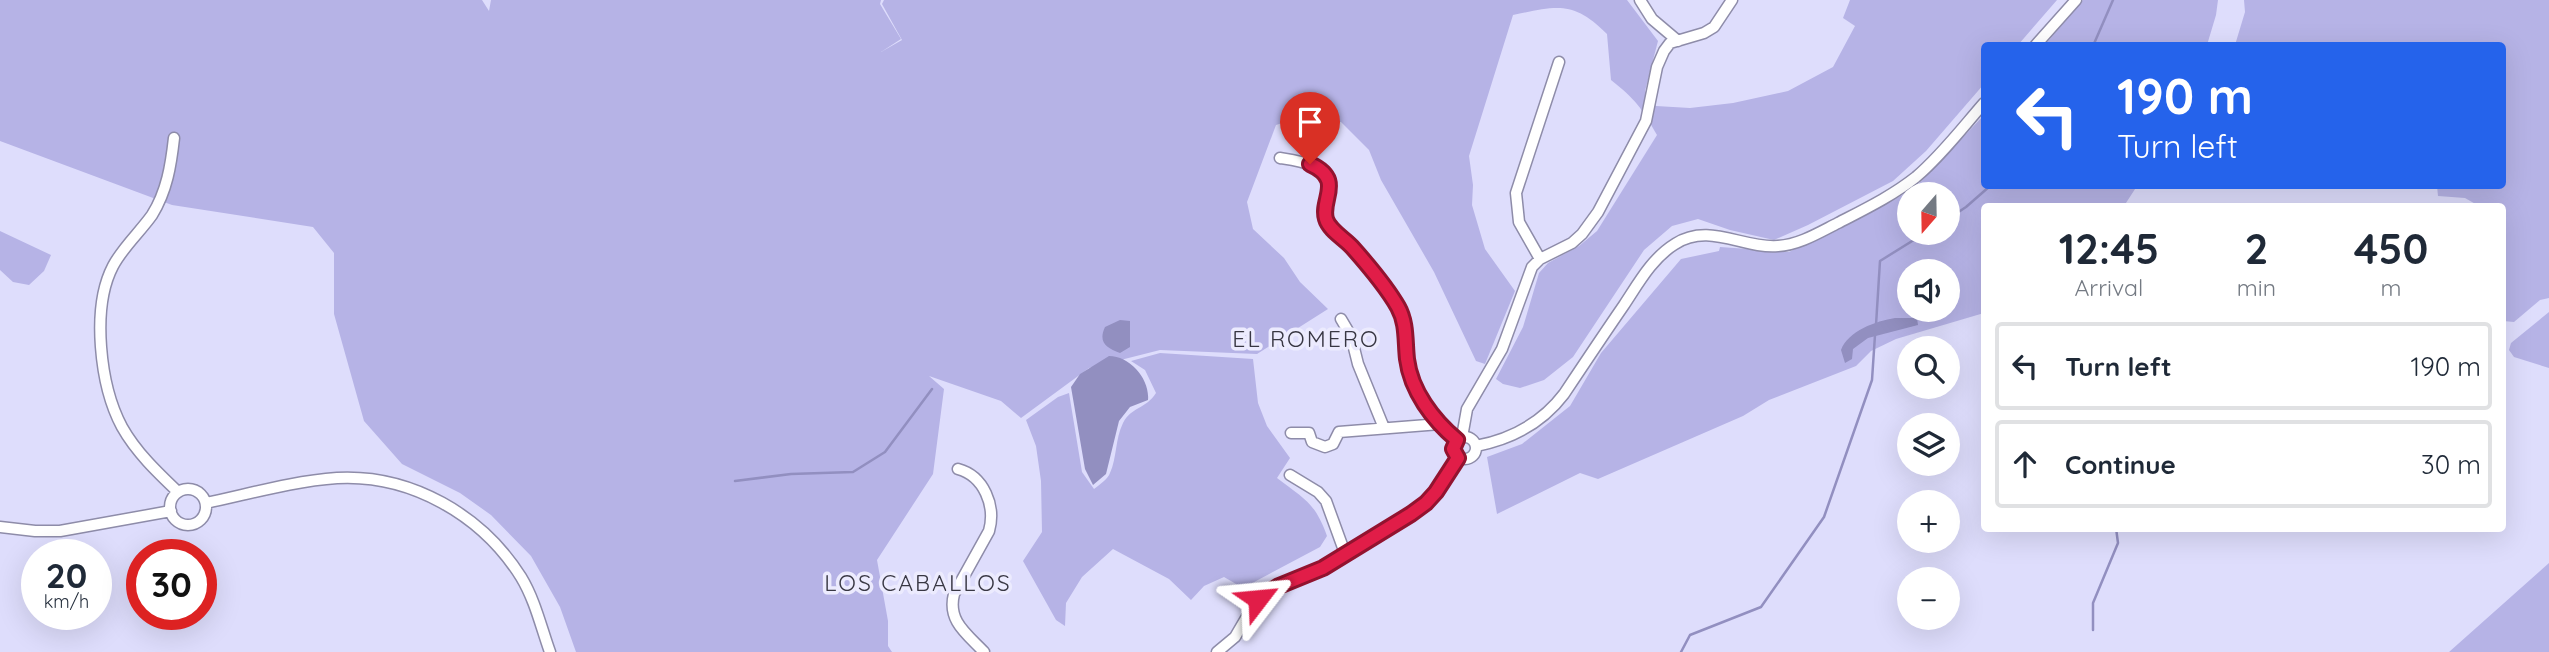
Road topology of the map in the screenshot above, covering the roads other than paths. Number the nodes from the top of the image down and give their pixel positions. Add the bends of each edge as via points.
1 (1640, 0) edge
2 (1732, 0) edge
3 (2076, 0) edge
4 (1678, 41) junction
5 (2039, 42) edge
6 (1559, 62) dead end
7 (1981, 106) edge
8 (174, 138) dead end
9 (1280, 158) dead end
10 (1540, 259) junction
11 (1341, 319) dead end
12 (1440, 424) junction
13 (1384, 428) junction
14 (1291, 433) dead end
15 (1460, 438) junction
16 (1476, 446) junction
17 (1458, 458) junction
18 (958, 469) dead end
19 (1290, 475) dead end
20 (178, 492) junction
21 (206, 503) junction
22 (170, 511) junction
23 (0, 527) edge
24 (1346, 555) junction
25 (550, 652) edge
26 (984, 652) edge
27 (1217, 652) edge

1 - 4 street via 1652,19
2 - 4 street via 1714,27
3 - 5 street
4 - 10 street via 1670,43 1660,59 1646,121 1590,224 1572,243
6 - 10 street via 1516,193 1519,222
7 - 16 street via 1918,175 1893,194 1824,230 1780,246 1705,235 1683,239 1664,251 1549,411 1520,432
8 - 20 street via 166,187 152,214 113,265 99,321 114,410 137,449
9 - 12 street via 1310,164 1325,177 1329,185 1326,219 1399,308 1411,375 1420,398
10 - 15 street via 1532,267 1502,349 1467,409
11 - 13 street
12 - 13 street
12 - 15 street
13 - 14 street via 1339,432 1336,441 1325,447 1312,442 1309,433
15 - 16 street via 1469,438
15 - 17 street via 1453,449
16 - 17 street via 1473,457
17 - 24 street via 1426,503
18 - 26 street via 981,485 991,508 989,531 952,602 955,621
19 - 24 street via 1326,501
20 - 21 street via 194,490
20 - 22 street
21 - 22 street via 202,519 192,524 176,521
21 - 25 street via 335,478 384,481 434,498 470,520 499,547 527,590
22 - 23 street via 60,531
24 - 27 street via 1268,592 1235,637

